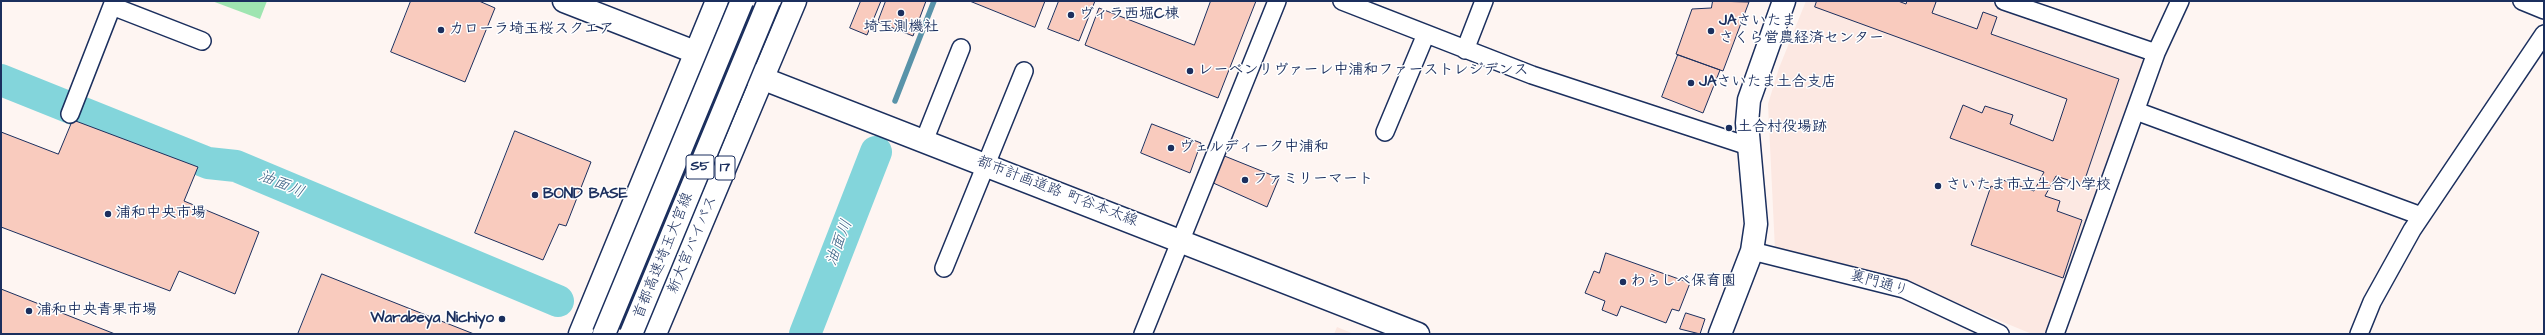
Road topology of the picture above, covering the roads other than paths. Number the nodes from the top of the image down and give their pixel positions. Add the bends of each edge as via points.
1 (564, 1) edge
2 (717, 1) edge
3 (742, 1) edge
4 (752, 1) edge
5 (770, 1) edge
6 (795, 1) edge
7 (1277, 1) edge
8 (1342, 1) edge
9 (1484, 1) edge
10 (1784, 1) edge
11 (2004, 1) edge
12 (2180, 1) edge
13 (2522, 1) edge
14 (113, 3) edge
15 (2544, 10) edge
16 (1426, 34) junction
17 (2544, 34) edge
18 (202, 41) dead end
19 (961, 48) dead end
20 (1465, 50) junction
21 (696, 51) junction
22 (2156, 53) junction
23 (728, 64) junction
24 (1024, 71) dead end
25 (763, 78) junction
26 (72, 107) dead end
27 (2136, 111) junction
28 (1385, 132) dead end
29 (924, 141) junction
30 (1748, 146) junction
31 (986, 165) junction
32 (2421, 216) junction
33 (1180, 240) junction
34 (1752, 251) junction
35 (944, 268) dead end
36 (600, 281) junction
37 (580, 334) edge
38 (604, 334) edge
39 (631, 334) edge
40 (655, 334) edge
41 (1143, 334) edge
42 (1418, 334) edge
43 (1720, 334) edge
44 (2000, 334) edge
45 (2055, 334) edge
46 (2359, 334) edge

1 - 21 main road, 都市計画道路 町谷本太線
2 - 21 main road
3 - 38 main road, 首都高速埼玉大宮線 / S5, bridge
4 - 23 main road
5 - 39 main road, 首都高速埼玉大宮線 / S5, bridge
6 - 25 main road, 新大宮バイパス / 17
7 - 33 street
8 - 16 street
9 - 20 street
10 - 30 main road via 1749,100
11 - 22 street
12 - 22 street
13 - 15 street
14 - 18 street
14 - 26 street
16 - 20 street
16 - 28 street
17 - 32 street
19 - 29 street
20 - 30 street via 1567,88
21 - 23 main road, 都市計画道路 町谷本太線
21 - 36 main road
22 - 27 street
23 - 25 main road, 都市計画道路 町谷本太線
23 - 36 main road via 706,126 674,186
24 - 31 street
25 - 29 main road, 都市計画道路 町谷本太線
25 - 40 main road, 新大宮バイパス / 17
27 - 32 street
27 - 45 street
29 - 31 main road, 都市計画道路 町谷本太線
30 - 34 main road via 1756,224
31 - 33 main road, 都市計画道路 町谷本太線
31 - 35 street
32 - 46 street via 2372,302
33 - 41 street
33 - 42 main road, 都市計画道路 町谷本太線
34 - 43 main road
34 - 44 street, 裏門通り via 1904,289
36 - 37 main road

